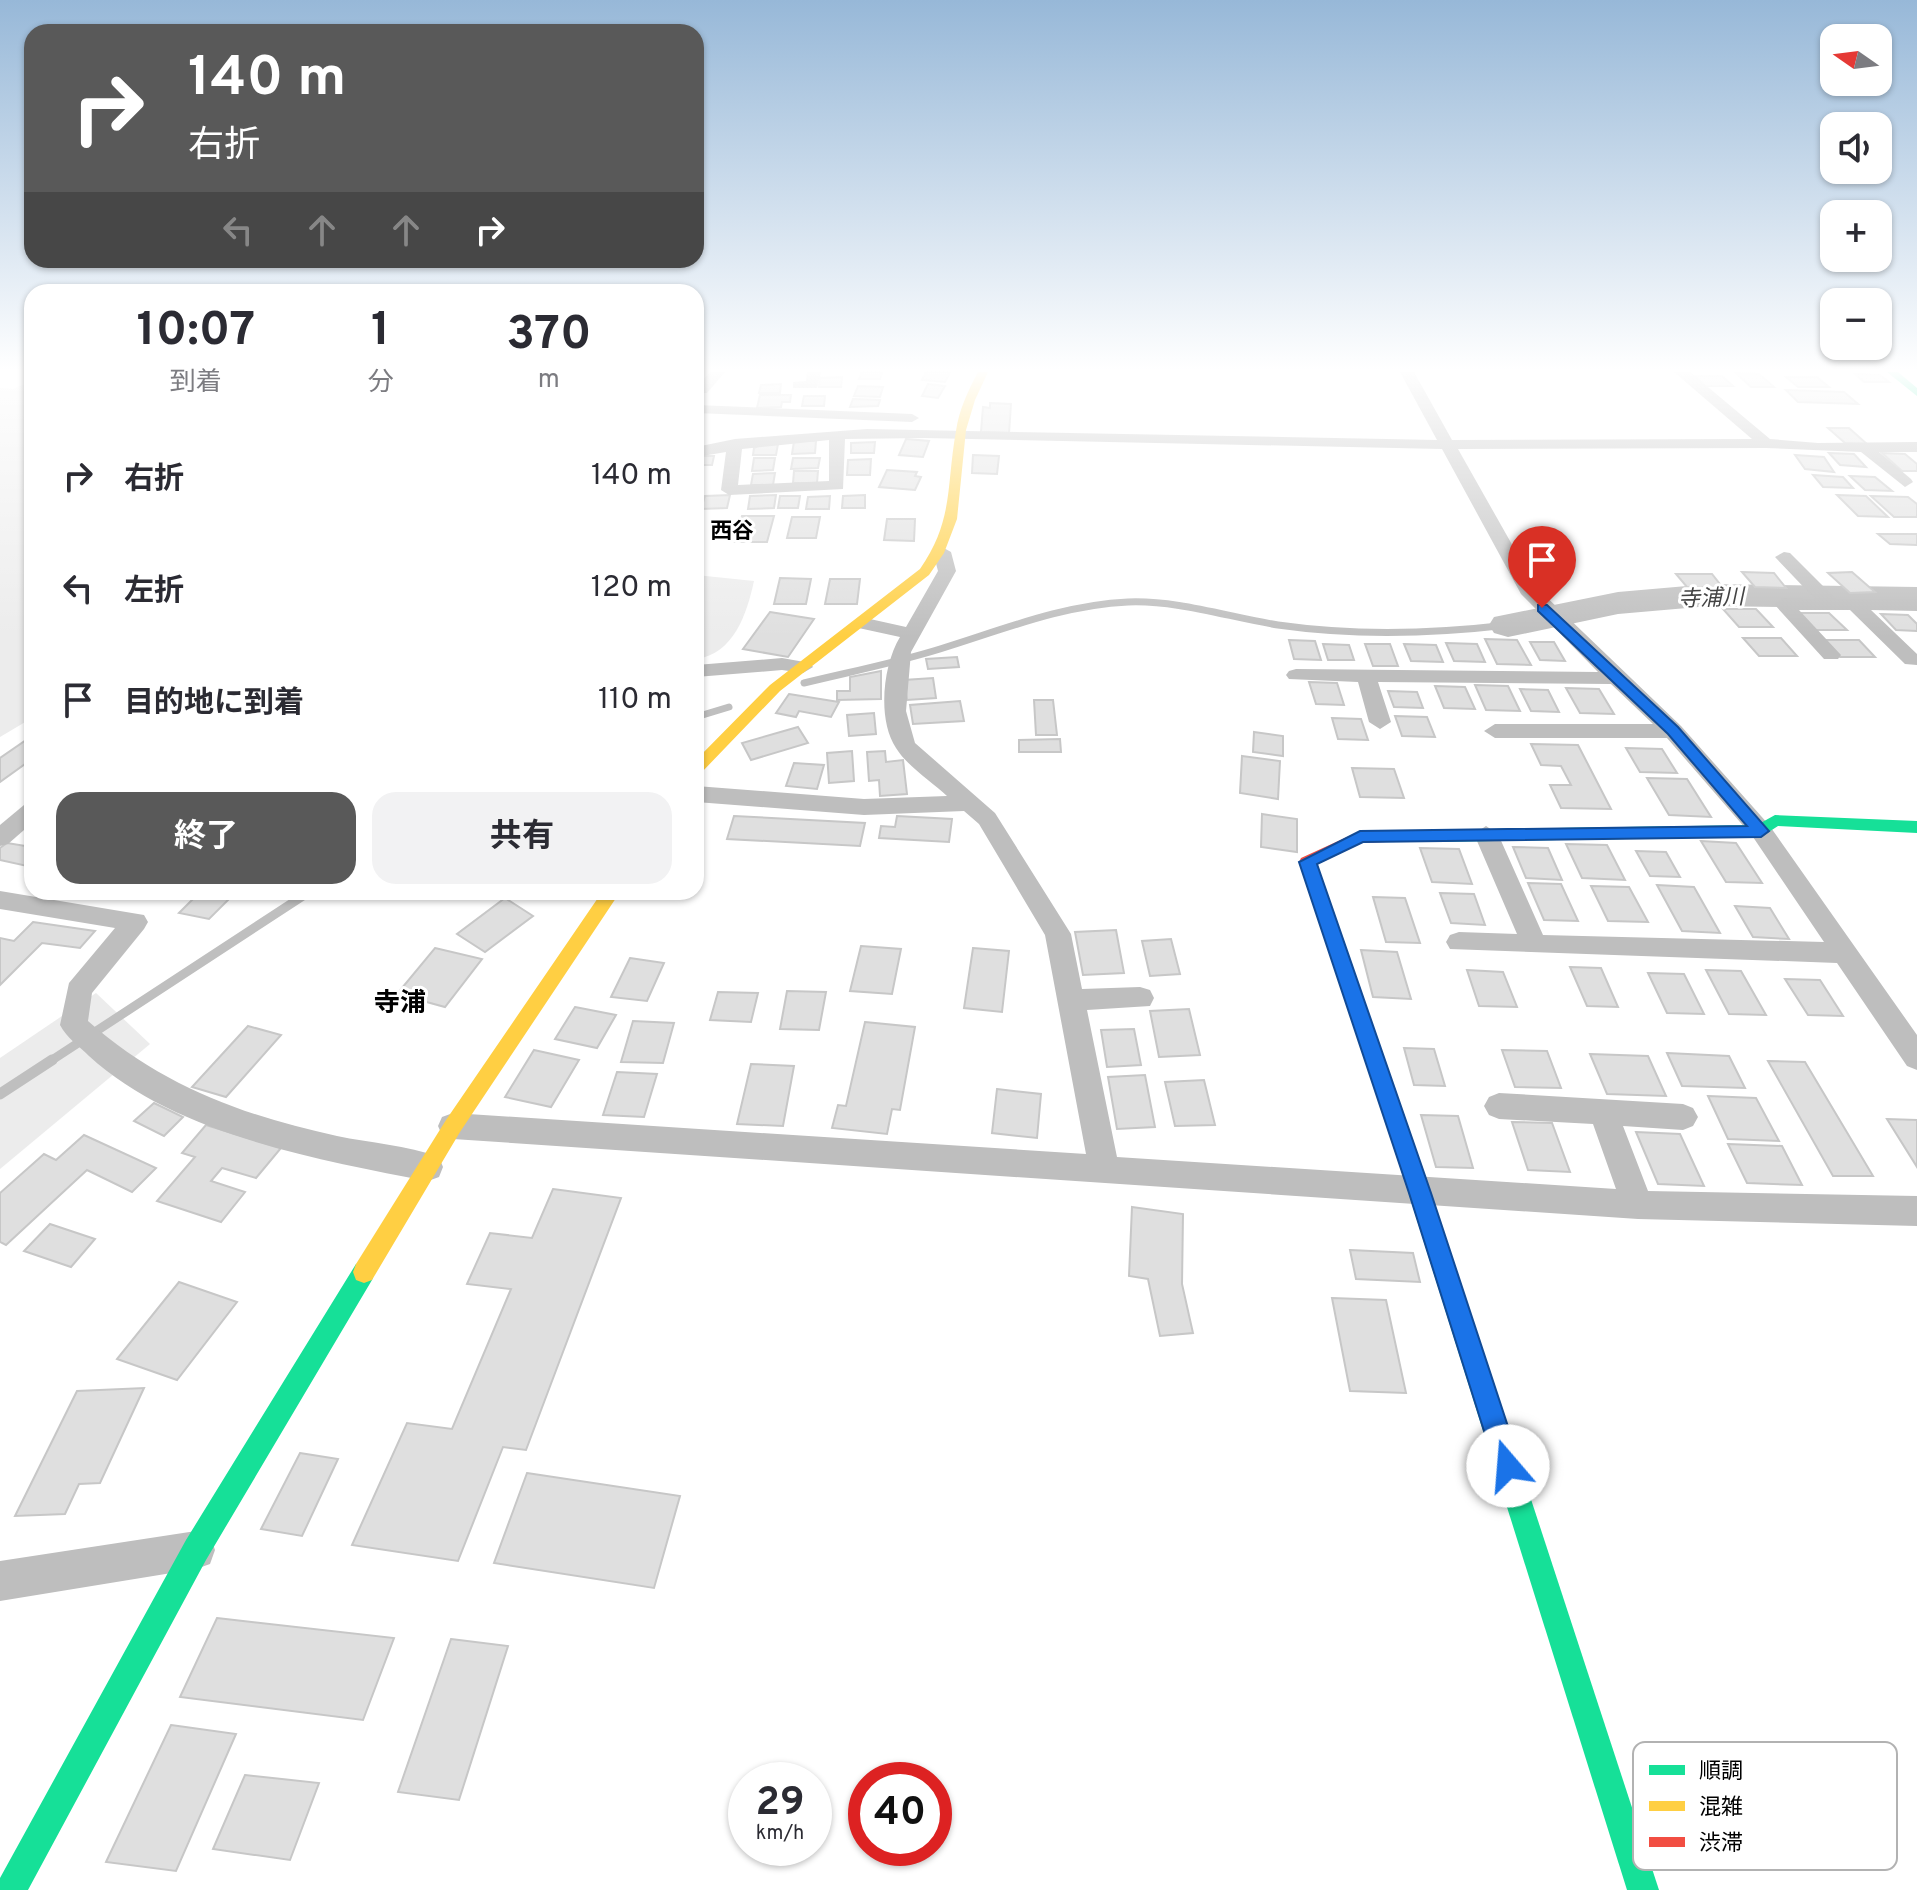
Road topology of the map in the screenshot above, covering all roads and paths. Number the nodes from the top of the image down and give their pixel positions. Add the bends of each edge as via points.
1 (733, 460) edge
2 (837, 460) edge
3 (959, 460) edge
4 (1454, 460) edge
5 (1879, 460) edge
6 (1905, 482) dead end
7 (942, 552) junction
8 (1784, 557) dead end
9 (1831, 604) junction
10 (1854, 604) junction
11 (1917, 605) edge
12 (861, 623) junction
13 (911, 634) junction
14 (1831, 655) dead end
15 (1912, 660) dead end
16 (803, 667) junction
17 (704, 670) edge
18 (1296, 675) dead end
19 (1366, 675) junction
20 (1617, 678) junction
21 (1380, 722) dead end
22 (1495, 731) dead end
23 (1673, 731) junction
24 (704, 760) edge
25 (704, 795) edge
26 (969, 803) junction
27 (24, 817) edge
28 (1917, 827) edge
29 (1761, 831) junction
30 (1486, 834) junction
31 (0, 838) edge
32 (0, 900) edge
33 (606, 900) edge
34 (1459, 942) dead end
35 (1534, 944) junction
36 (1844, 953) junction
37 (1140, 998) dead end
38 (1072, 1000) junction
39 (1917, 1058) edge
40 (1499, 1106) dead end
41 (1603, 1112) junction
42 (1683, 1117) dead end
43 (453, 1126) junction
44 (428, 1167) junction
45 (1105, 1171) junction
46 (1420, 1193) junction
47 (1638, 1205) junction
48 (1917, 1211) edge
49 (196, 1550) junction
50 (0, 1581) edge
51 (1633, 1859) edge
52 (1637, 1870) edge
53 (11, 1890) edge
54 (1643, 1890) edge

1 - 2 street via 729,490 837,486
3 - 7 main road via 955,514
4 - 20 street via 1528,590
5 - 6 street
7 - 12 main road
7 - 13 street via 947,571
8 - 9 street
9 - 10 street
9 - 14 street via 1783,604
10 - 11 street
10 - 15 street
12 - 13 street
12 - 16 main road
13 - 26 street via 900,658 895,711 905,746
16 - 17 street
16 - 24 main road via 736,724
18 - 19 street
19 - 20 street
19 - 21 street
20 - 23 street
22 - 23 street
23 - 29 street
25 - 26 street via 864,807
26 - 38 street via 987,819 1058,934
27 - 31 street
28 - 29 main road via 1775,820
29 - 30 main road
29 - 36 street
30 - 35 street
30 - 46 main road via 1360,837 1307,862
32 - 44 street via 135,922 79,990 84,1036 156,1087 327,1149
33 - 43 main road
34 - 35 street
35 - 36 street
36 - 39 street
37 - 38 street
38 - 45 street
40 - 41 street
41 - 42 street
41 - 47 street
43 - 44 main road
43 - 45 street
44 - 49 main road
45 - 46 street
46 - 47 street
46 - 51 main road
47 - 48 street
49 - 50 street
49 - 53 main road
52 - 54 main road

